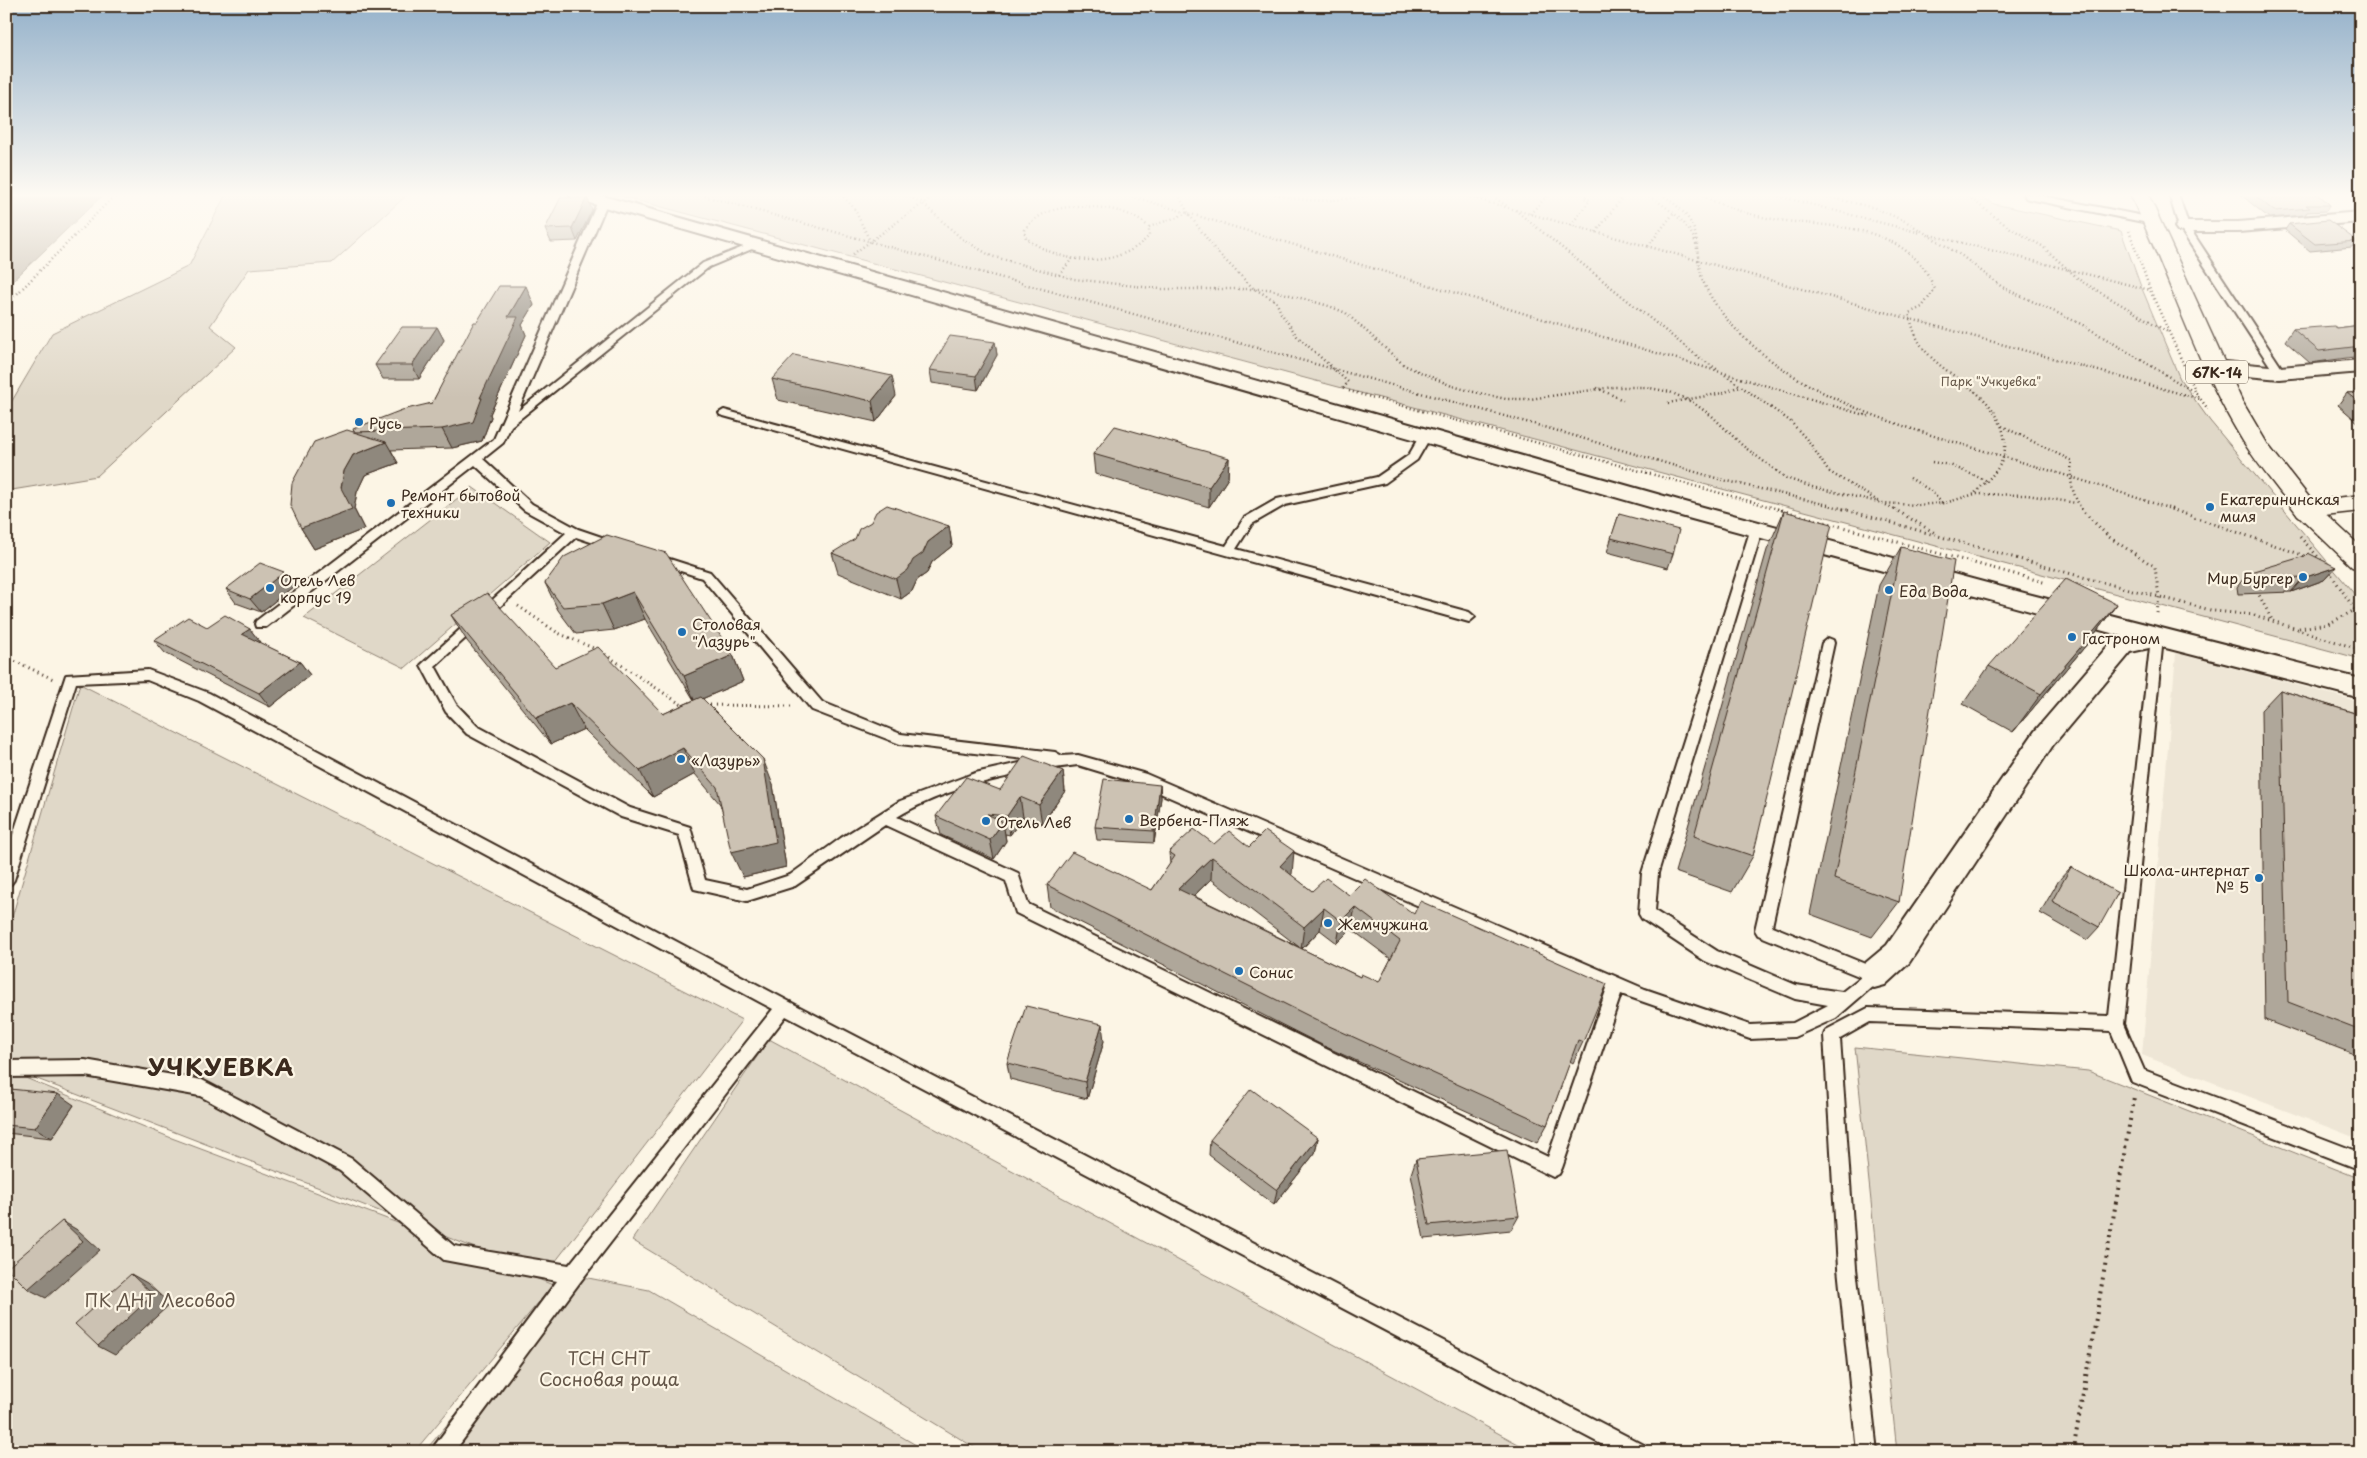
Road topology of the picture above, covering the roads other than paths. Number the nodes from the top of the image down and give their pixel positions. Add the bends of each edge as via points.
1 (577, 262) edge
2 (713, 262) edge
3 (822, 262) edge
4 (2170, 262) edge
5 (2207, 262) edge
6 (2361, 366) edge
7 (2214, 368) junction
8 (2280, 372) junction
9 (724, 413) dead end
10 (507, 424) junction
11 (1425, 436) junction
12 (476, 459) junction
13 (2361, 503) edge
14 (2306, 509) junction
15 (1757, 528) junction
16 (574, 532) junction
17 (1229, 551) junction
18 (2361, 561) edge
19 (1469, 617) dead end
20 (262, 624) dead end
21 (2157, 638) junction
22 (1828, 644) dead end
23 (2361, 689) edge
24 (1078, 760) junction
25 (884, 818) junction
26 (6, 880) edge
27 (1874, 975) junction
28 (1616, 984) junction
29 (1845, 1000) junction
30 (784, 1007) junction
31 (2116, 1024) junction
32 (6, 1069) edge
33 (2361, 1162) edge
34 (573, 1275) junction
35 (442, 1452) edge
36 (1638, 1452) edge
37 (1867, 1452) edge

1 - 10 lane
2 - 10 lane
3 - 11 street
4 - 7 main road, 67К-14
5 - 8 lane
6 - 8 street
7 - 8 street
7 - 14 main road, 67К-14 via 2247,431
9 - 17 lane
10 - 12 lane via 499,441
11 - 15 street
11 - 17 lane via 1413,457 1381,480 1281,502 1248,520
12 - 16 lane via 528,507
12 - 20 lane
13 - 14 main road
14 - 18 main road, 67К-14
15 - 21 street
15 - 29 lane via 1650,873 1647,914 1711,956 1795,992
16 - 24 lane via 706,575 817,706 900,739
16 - 25 lane via 428,665 450,708 472,730 626,813 684,831 699,885 746,895 795,880
17 - 19 lane
21 - 23 street
21 - 27 street via 2123,645 2044,738 1898,954
21 - 31 lane
22 - 27 lane via 1763,930
24 - 25 lane via 1034,765 975,779 906,805
24 - 28 lane via 1141,778
25 - 28 lane via 1013,877 1021,908 1553,1168
26 - 30 lane via 71,678 148,675 204,697
27 - 29 lane
28 - 29 lane via 1750,1032 1794,1030 1830,1013
30 - 34 lane
30 - 36 lane
31 - 33 lane via 2138,1076
31 - 37 lane via 1868,1015 1832,1034 1847,1268
32 - 34 lane via 85,1068 202,1088 346,1165 450,1254
34 - 35 lane

